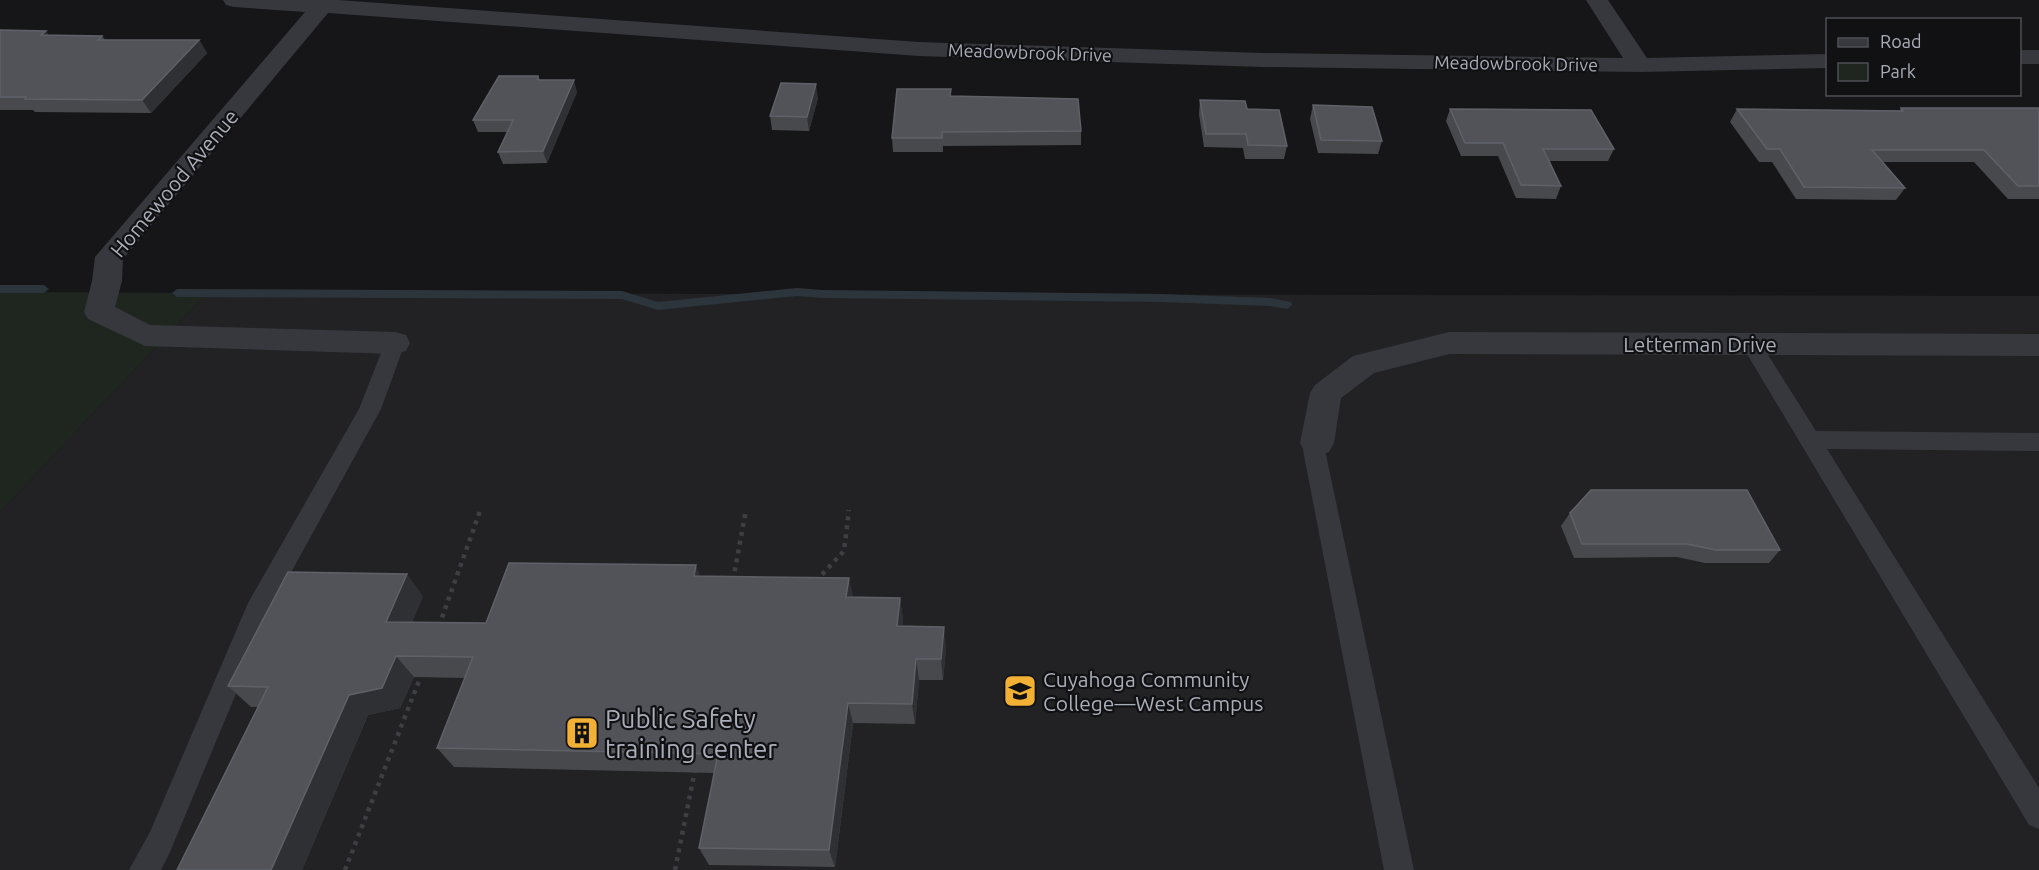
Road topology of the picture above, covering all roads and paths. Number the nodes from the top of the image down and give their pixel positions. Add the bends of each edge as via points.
1 (234, 0) edge
2 (1597, 0) edge
3 (325, 3) edge
4 (2021, 57) edge
5 (2039, 57) edge
6 (1826, 61) edge
7 (1640, 65) junction
8 (395, 343) joint
9 (1751, 344) junction
10 (2039, 345) edge
11 (1810, 440) junction
12 (2039, 442) edge
13 (1317, 443) joint
14 (746, 510) dead end
15 (849, 510) dead end
16 (480, 511) dead end
17 (814, 583) edge
18 (731, 588) edge
19 (439, 627) edge
20 (419, 681) edge
21 (696, 766) edge
22 (2039, 815) edge
23 (144, 870) edge
24 (345, 870) edge
25 (675, 870) edge
26 (1399, 870) edge

1 - 3 street, Meadowbrook Drive
2 - 7 street
3 - 7 street, Meadowbrook Drive via 919,49 1263,60
3 - 8 street, Homewood Avenue via 109,257 99,312 145,335
4 - 5 street
6 - 7 street, Meadowbrook Drive
8 - 23 lane via 370,409 261,603 160,842
9 - 10 street, Letterman Drive
9 - 11 lane
9 - 13 street, Letterman Drive via 1449,343 1364,364 1326,393
11 - 12 lane
11 - 22 lane
13 - 26 lane via 1314,450
14 - 18 path
15 - 17 path via 844,551
16 - 19 path
20 - 24 path
21 - 25 path

